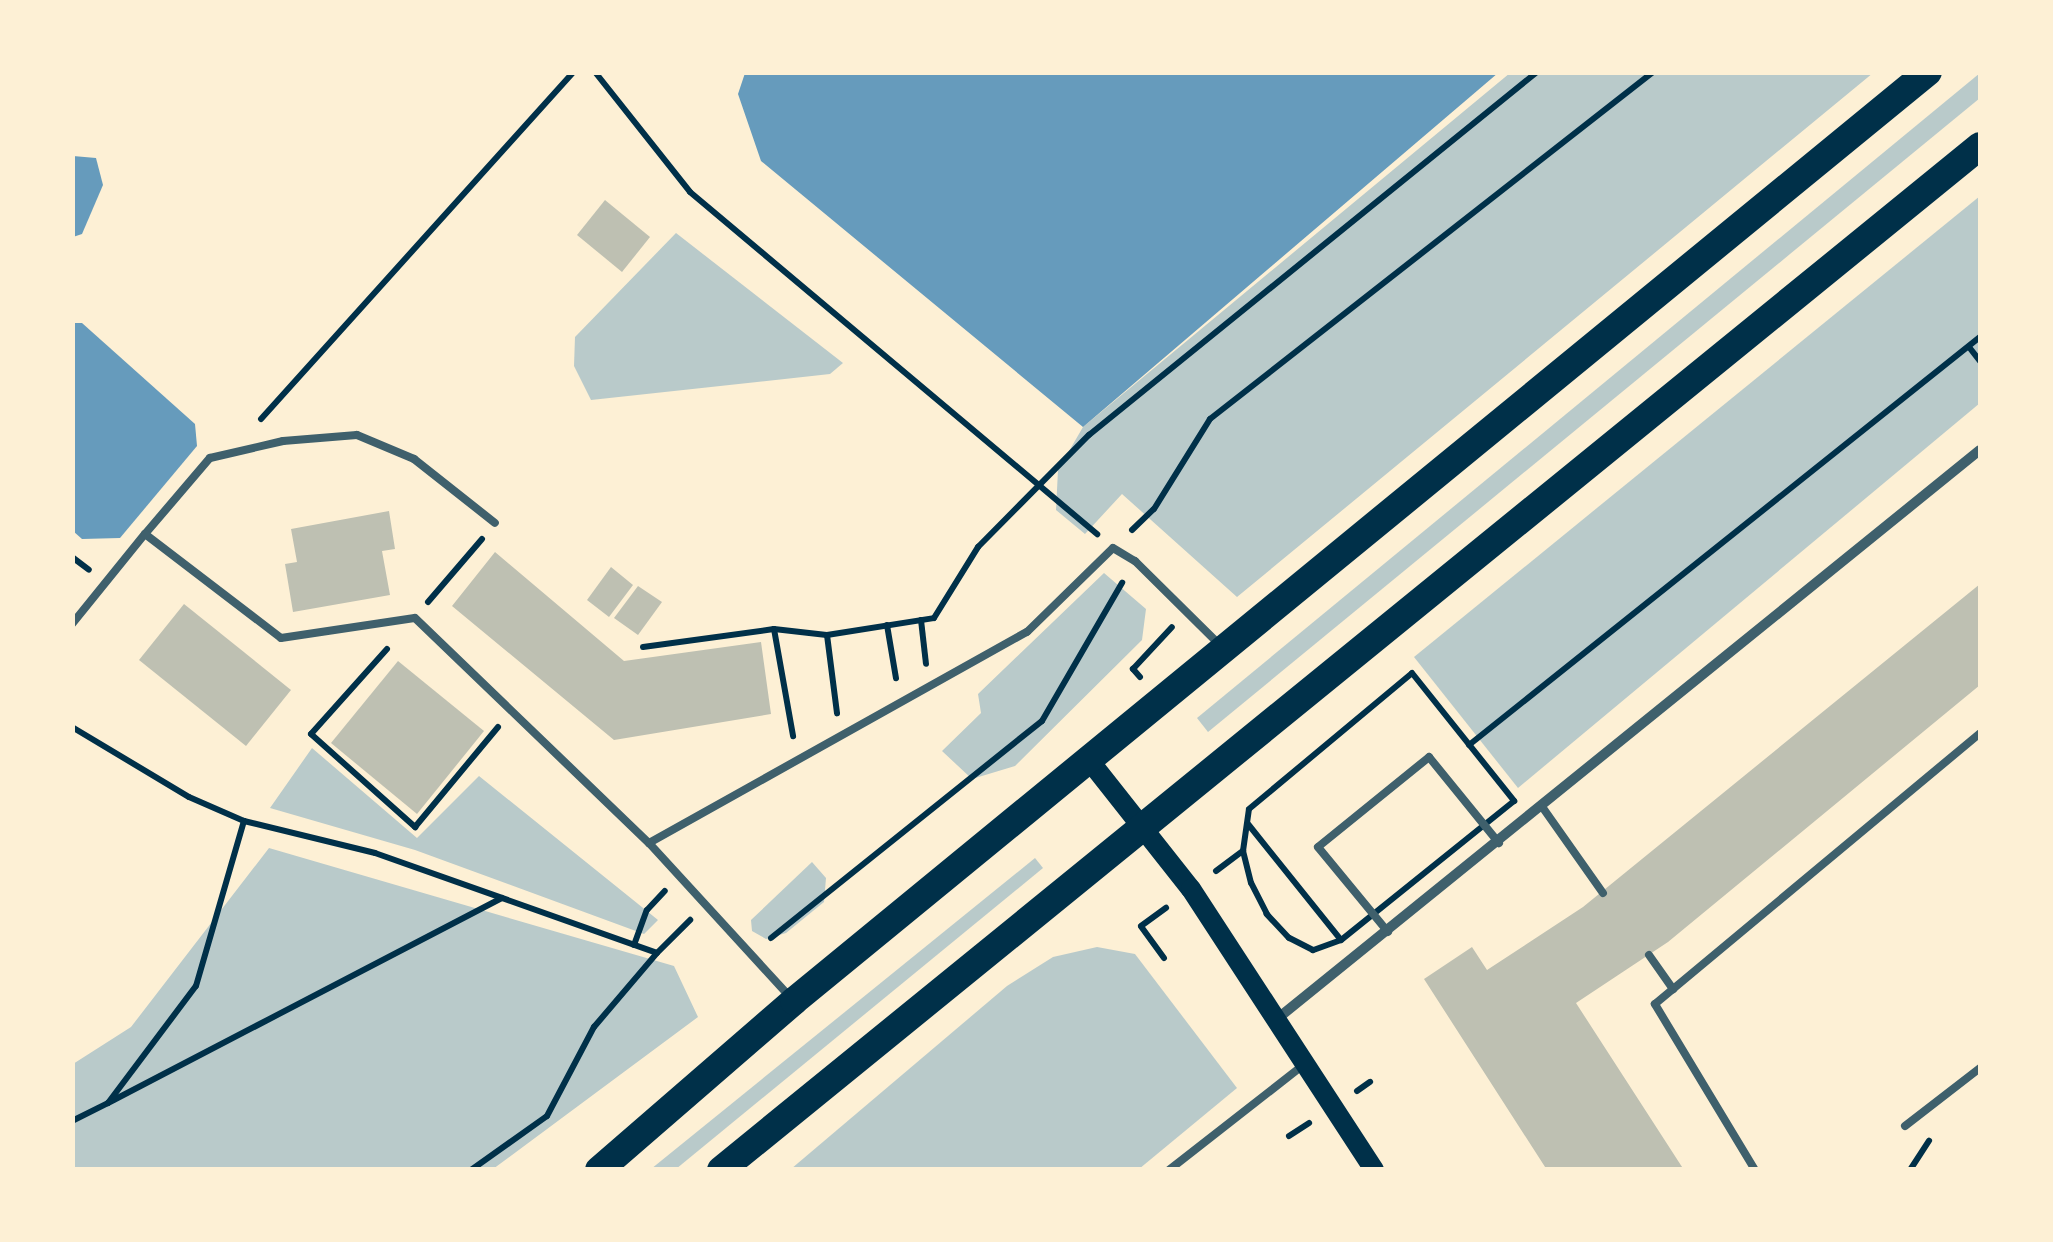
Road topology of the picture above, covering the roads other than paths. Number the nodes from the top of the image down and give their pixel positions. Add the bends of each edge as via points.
1 (1928, 72) edge
2 (1980, 146) edge
3 (1980, 450) edge
4 (494, 523) road end
5 (145, 534) junction
6 (72, 624) edge
7 (1224, 650) junction
8 (1980, 733) edge
9 (1090, 760) junction
10 (1543, 808) junction
11 (1144, 825) junction
12 (649, 844) junction
13 (1498, 844) junction
14 (1603, 893) dead end
15 (1388, 932) junction
16 (1649, 955) dead end
17 (1673, 990) junction
18 (794, 1001) junction
19 (1277, 1019) junction
20 (1305, 1063) junction
21 (1980, 1068) edge
22 (1905, 1126) dead end
23 (600, 1170) edge
24 (721, 1170) edge
25 (1168, 1170) edge
26 (1374, 1170) edge
27 (1754, 1170) edge

1 - 7 highway
2 - 11 highway
3 - 10 street
4 - 5 lane via 414,460 357,435 210,458
5 - 6 lane
5 - 12 lane via 282,638 415,618
7 - 9 highway
7 - 12 lane via 1135,561 1112,548 1027,632
8 - 17 lane
9 - 11 main road
9 - 18 highway
10 - 13 street
10 - 14 lane
11 - 19 main road
11 - 24 highway
12 - 18 lane
13 - 15 street
13 - 15 lane via 1428,757 1318,847
15 - 19 street
16 - 17 lane
17 - 27 lane via 1655,1004
18 - 23 highway
19 - 20 main road
20 - 25 lane
20 - 26 main road
21 - 22 lane

